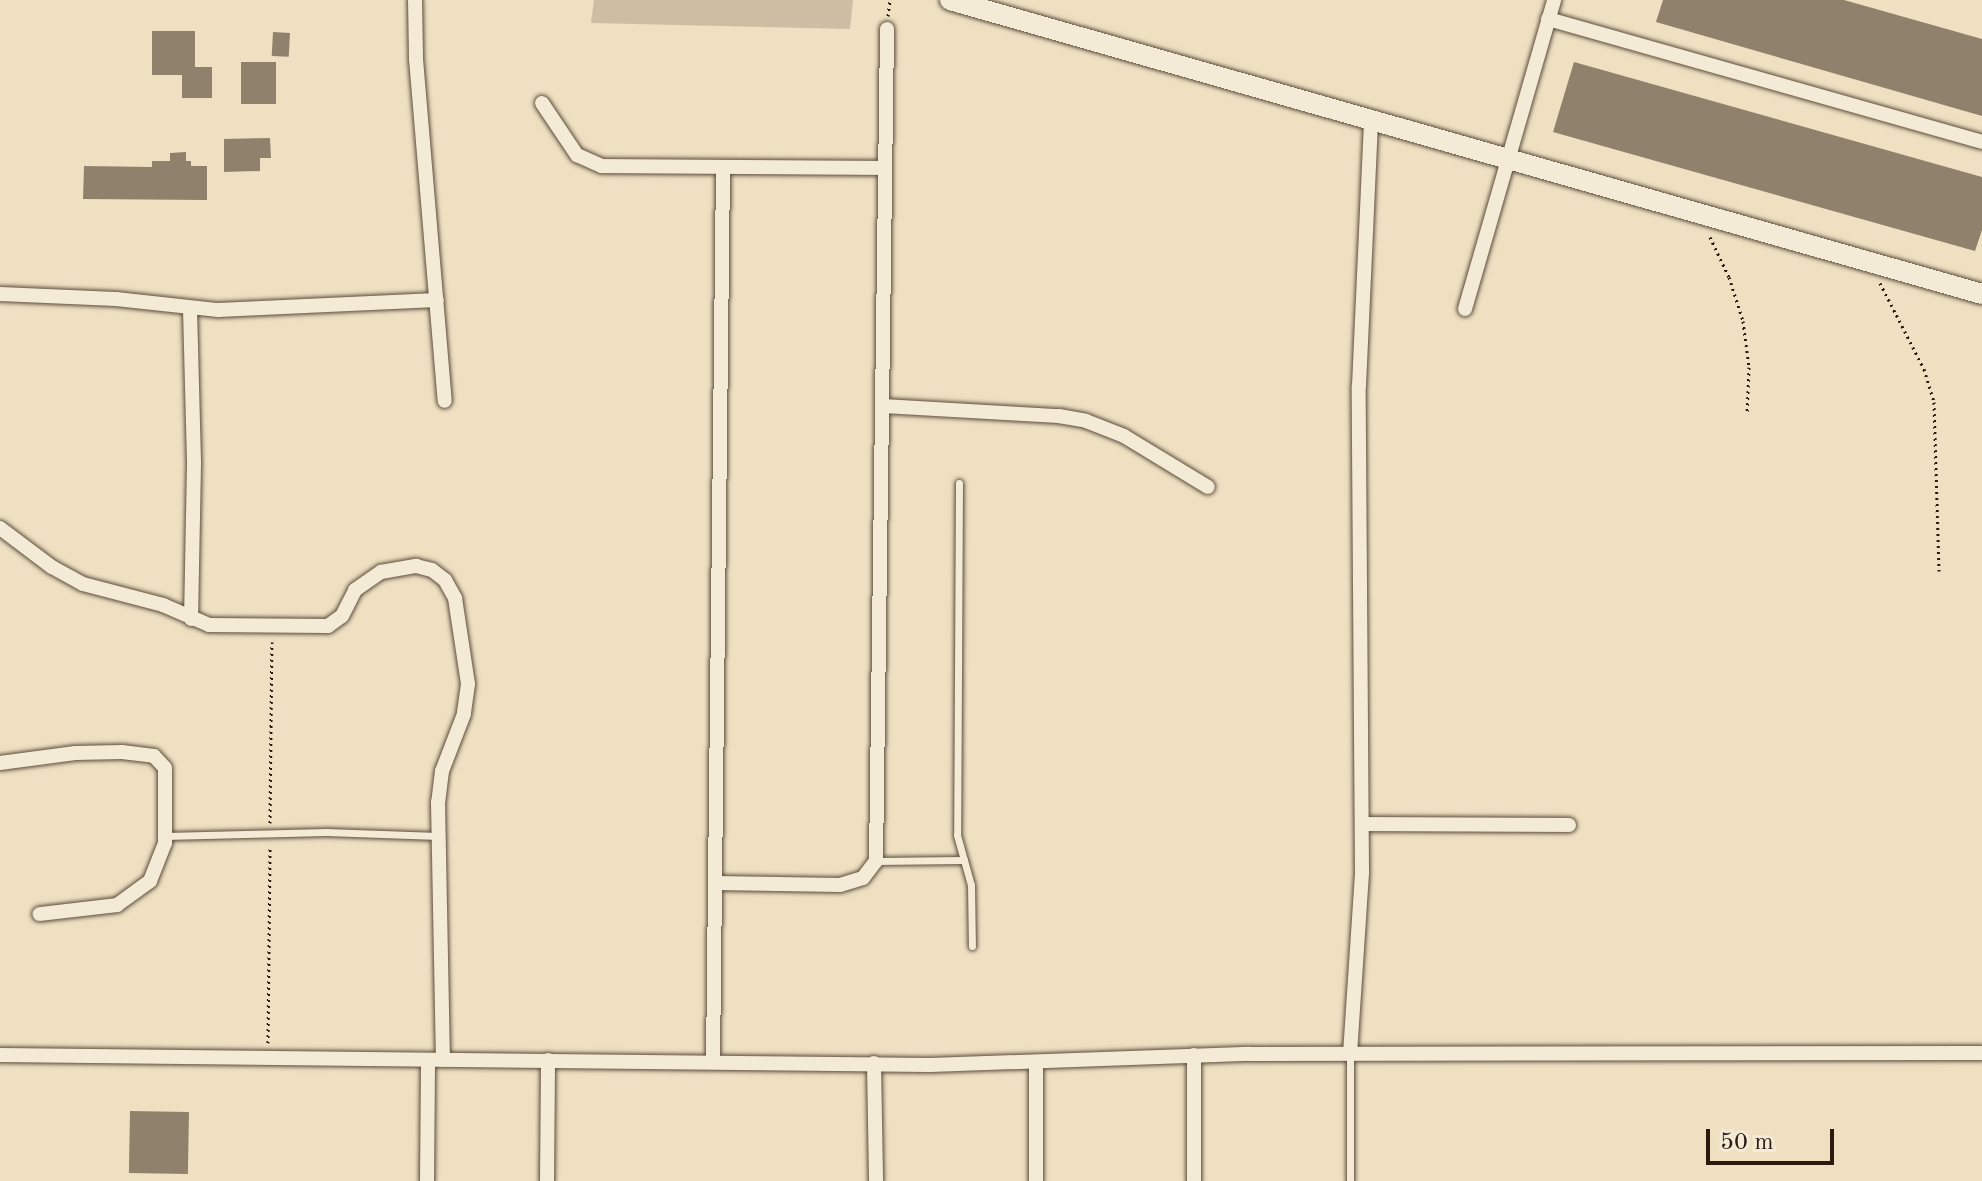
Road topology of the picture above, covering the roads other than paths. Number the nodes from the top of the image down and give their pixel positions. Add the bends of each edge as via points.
1 (415, 0) edge
2 (950, 0) edge
3 (1554, 0) edge
4 (1548, 19) junction
5 (887, 29) dead end
6 (542, 103) dead end
7 (1371, 120) junction
8 (1982, 142) edge
9 (1507, 159) junction
10 (723, 167) junction
11 (885, 168) junction
12 (0, 294) edge
13 (1982, 294) edge
14 (437, 300) junction
15 (190, 309) junction
16 (1465, 309) dead end
17 (445, 401) dead end
18 (883, 406) junction
19 (959, 483) dead end
20 (1208, 487) dead end
21 (0, 528) edge
22 (191, 619) junction
23 (0, 763) edge
24 (1362, 824) junction
25 (1569, 825) dead end
26 (165, 836) junction
27 (438, 836) junction
28 (964, 860) junction
29 (876, 861) junction
30 (715, 883) junction
31 (40, 914) dead end
32 (972, 946) dead end
33 (1982, 1053) edge
34 (1350, 1054) junction
35 (0, 1055) edge
36 (1194, 1055) junction
37 (436, 1060) junction
38 (548, 1060) junction
39 (713, 1062) junction
40 (874, 1063) junction
41 (1036, 1063) junction
42 (427, 1181) edge
43 (547, 1181) edge
44 (876, 1181) edge
45 (1036, 1181) edge
46 (1194, 1181) edge
47 (1350, 1181) edge

1 - 14 street
2 - 7 street
3 - 4 street
4 - 8 street
4 - 9 street
5 - 11 street
6 - 10 street via 570,148 593,164
7 - 9 street
7 - 24 street via 1359,386
9 - 13 street
9 - 16 street
10 - 11 street
10 - 30 street
11 - 18 street
12 - 15 street via 103,298
14 - 15 street
14 - 17 street
15 - 22 street
18 - 20 street via 1073,418 1124,436
18 - 29 street
19 - 28 lane via 957,835
21 - 22 street via 75,580 163,605
22 - 27 street via 220,626 322,627 338,621 355,590 381,572 416,566 439,575 455,598 468,684 464,714 442,771
23 - 26 street via 98,752 154,756 165,768
24 - 25 street
24 - 34 street
26 - 27 lane
26 - 31 street via 157,869 129,900
27 - 37 street
28 - 29 lane
28 - 32 lane via 971,885
29 - 30 street via 863,878 840,885
30 - 39 street
33 - 34 street
34 - 36 street
34 - 47 lane
35 - 37 street
36 - 41 street
36 - 46 street
37 - 38 street
37 - 42 street
38 - 39 street
38 - 43 street
39 - 40 street
40 - 41 street
40 - 44 street
41 - 45 street

